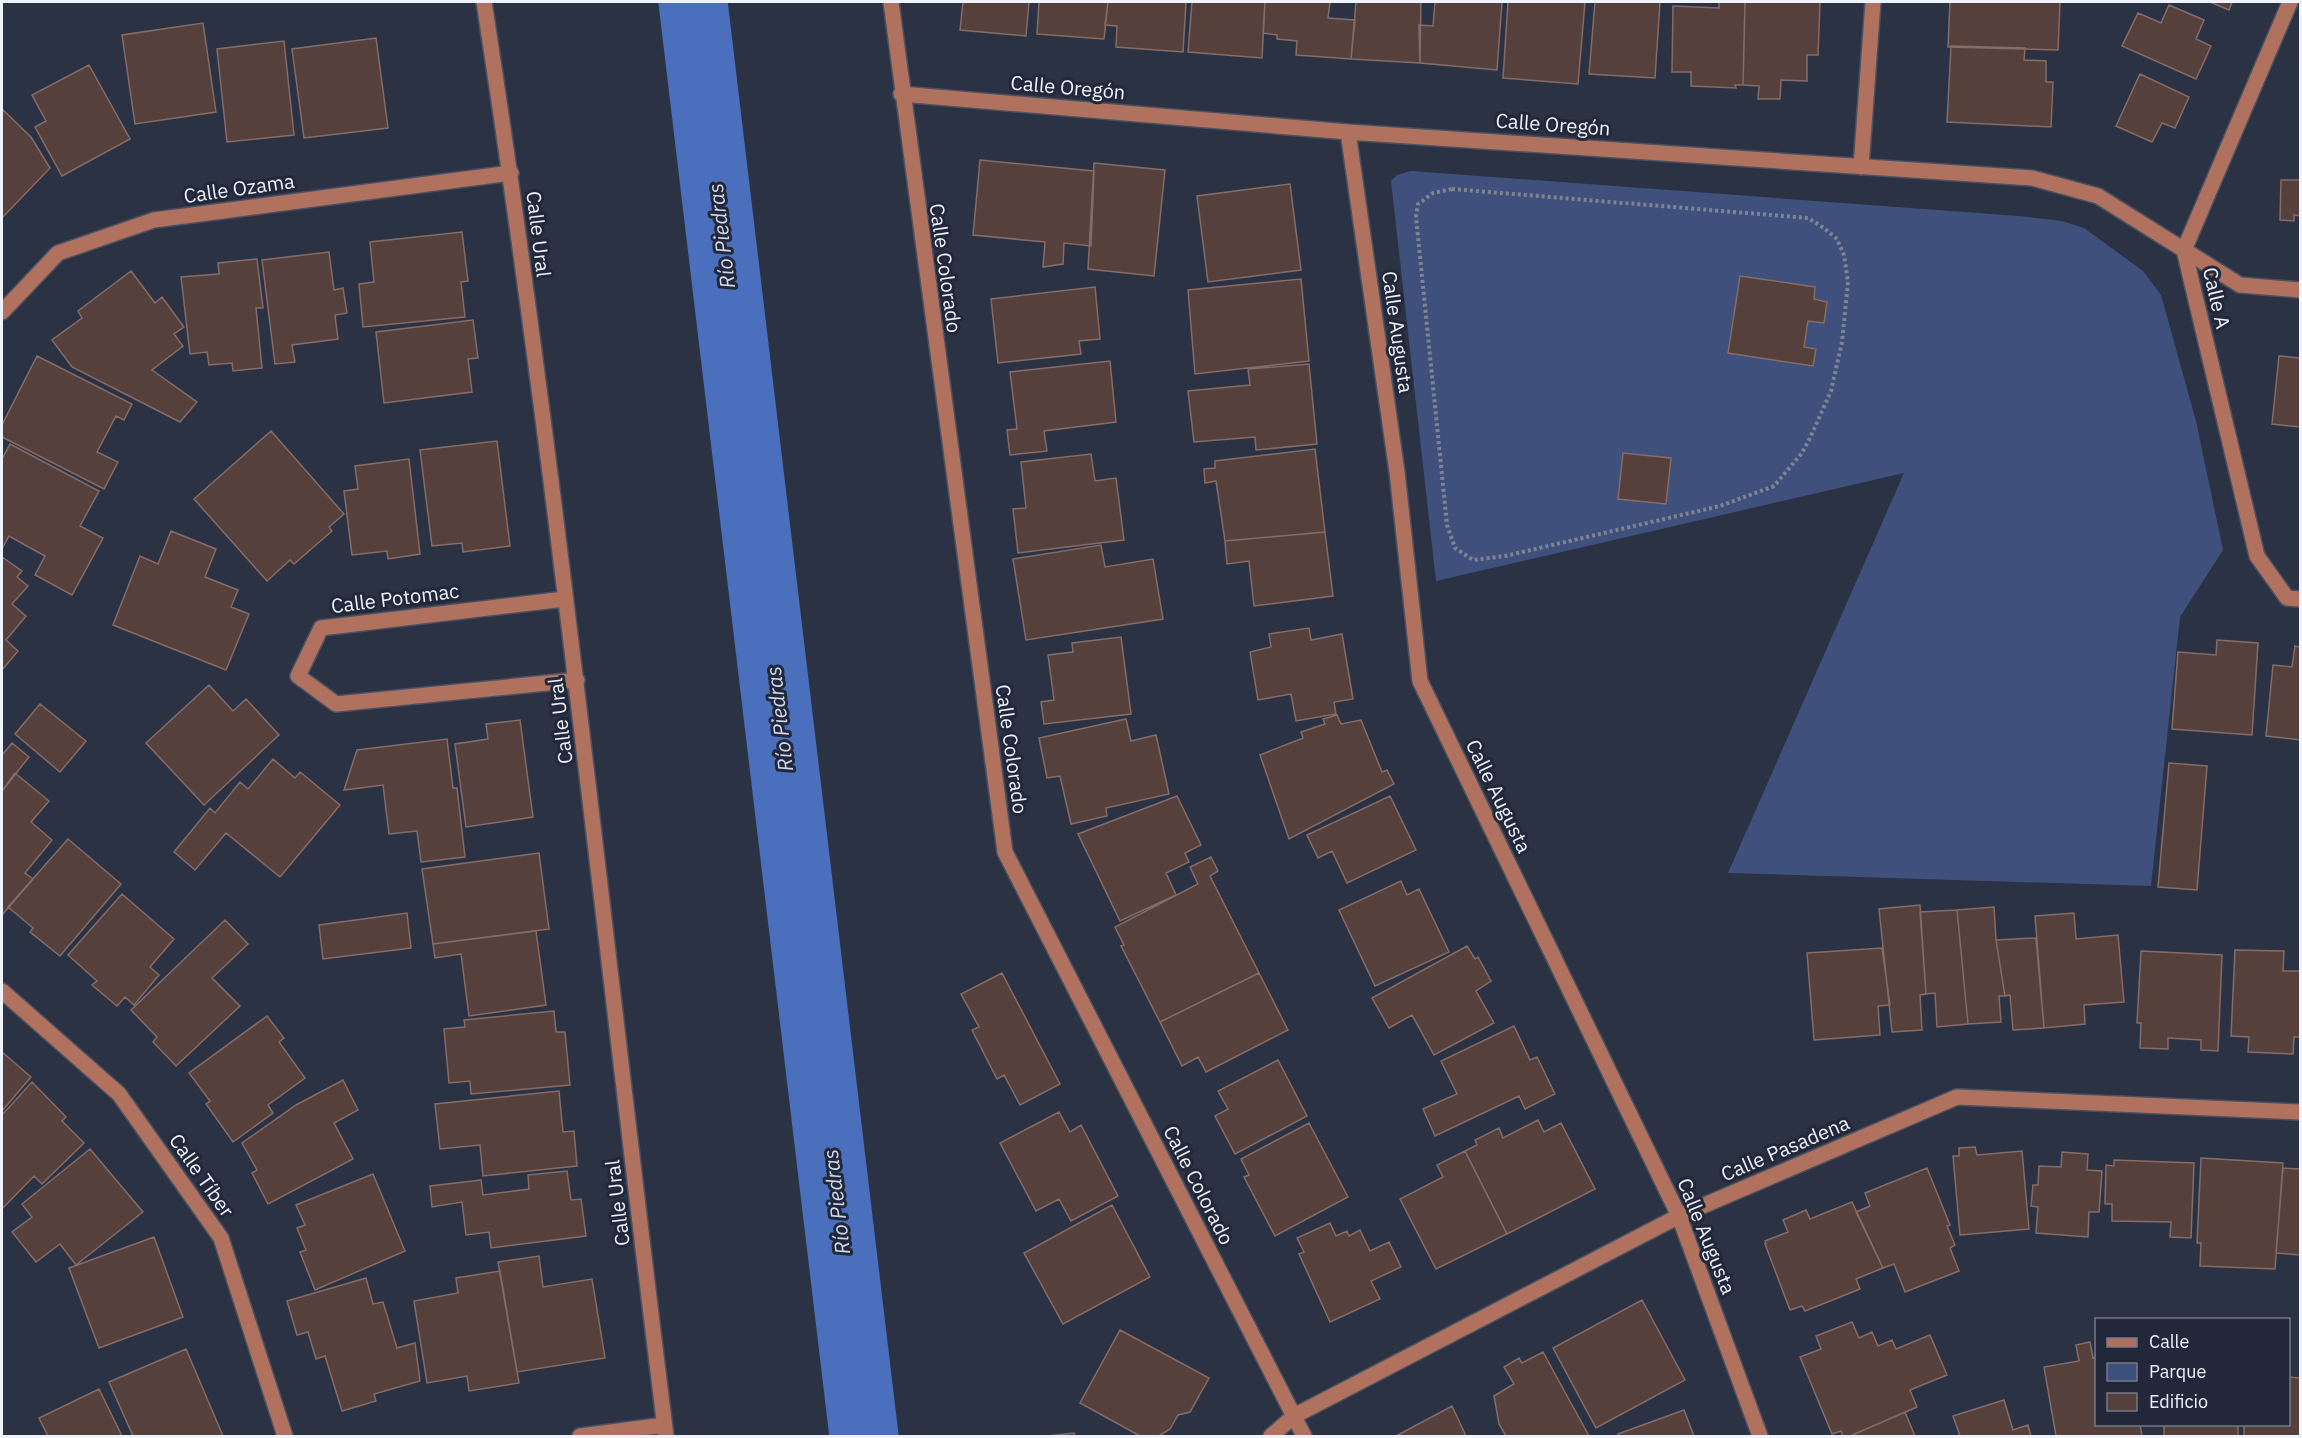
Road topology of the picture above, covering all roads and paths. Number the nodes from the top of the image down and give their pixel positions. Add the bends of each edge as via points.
1 (484, 2) edge
2 (891, 2) edge
3 (1873, 2) edge
4 (2290, 2) edge
5 (901, 94) junction
6 (1348, 132) junction
7 (1861, 166) junction
8 (510, 173) junction
9 (2184, 250) junction
10 (2301, 290) edge
11 (2, 312) edge
12 (1802, 453) joint
13 (564, 599) junction
14 (2301, 599) edge
15 (577, 680) junction
16 (2, 992) edge
17 (2301, 1112) edge
18 (1679, 1216) junction
19 (1294, 1416) junction
20 (665, 1431) edge
21 (285, 1437) edge
22 (580, 1437) edge
23 (1271, 1437) edge
24 (1304, 1437) edge
25 (1760, 1437) edge

1 - 8 street, Calle Ural
2 - 5 street, Calle Colorado
3 - 7 street
4 - 9 street, Calle A
5 - 6 street, Calle Oregón
5 - 19 street, Calle Colorado via 1005,852
6 - 7 street, Calle Oregón
6 - 18 street, Calle Augusta via 1397,472 1420,681
7 - 9 street, Calle Oregón via 2032,178 2098,195
8 - 11 street, Calle Ozama via 154,220 58,253
8 - 13 street, Calle Ural
9 - 10 street, Calle Oregón via 2240,285
9 - 14 street, Calle A via 2257,556 2287,598
12 - 12 path via 1774,486 1730,503 1505,556 1473,560 1455,548 1448,525 1416,217 1418,204 1433,193 1452,189 1808,218 1824,228 1837,239 1848,272 1842,342 1831,391
13 - 15 street, Calle Ural
13 - 15 street, Calle Potomac via 321,628 298,676 336,704
15 - 20 street, Calle Ural
16 - 21 street, Calle Tíber via 119,1094 221,1238
17 - 18 street, Calle Pasadena via 1957,1097
18 - 19 street, Calle Pasadena
18 - 25 street, Calle Augusta
19 - 23 street, Calle Pasadena
19 - 24 street, Calle Colorado
20 - 22 street

